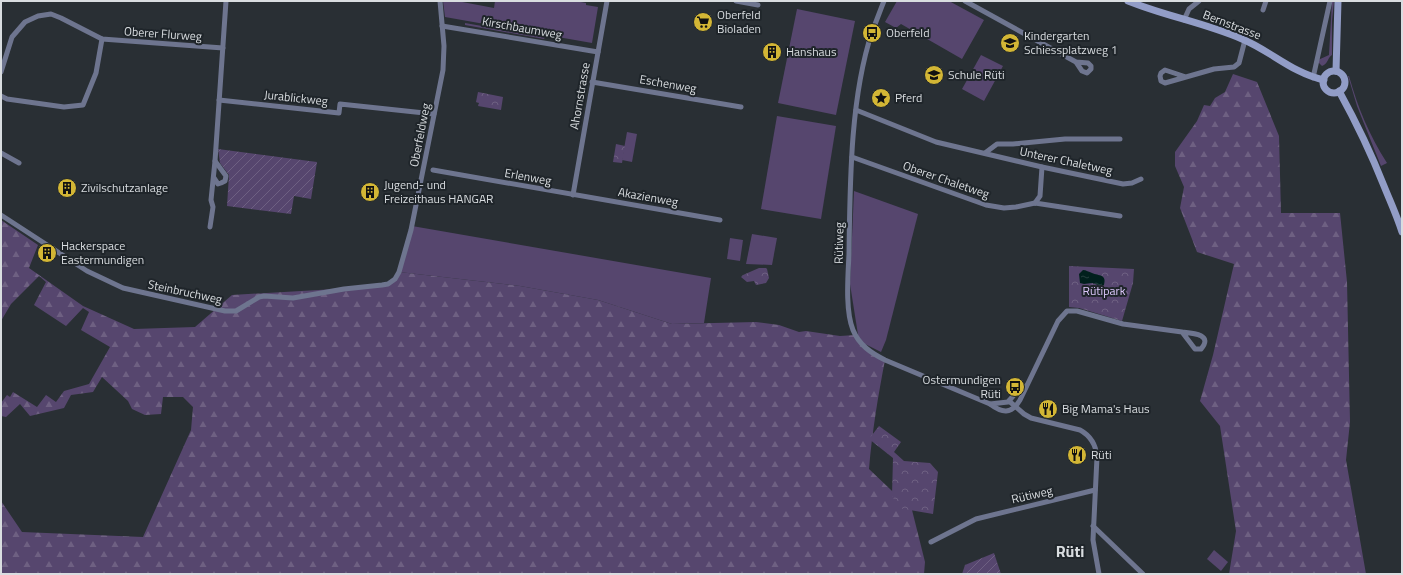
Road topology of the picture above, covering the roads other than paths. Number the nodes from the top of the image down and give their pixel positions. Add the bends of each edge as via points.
1 (226, 1) edge
2 (440, 1) edge
3 (606, 1) edge
4 (736, 1) edge
5 (884, 1) edge
6 (965, 1) edge
7 (1128, 1) edge
8 (1199, 1) edge
9 (1266, 1) edge
10 (1330, 1) edge
11 (1338, 1) edge
12 (758, 5) dead end
13 (1263, 10) dead end
14 (1184, 20) junction
15 (442, 26) junction
16 (102, 39) junction
17 (1245, 40) junction
18 (223, 48) junction
19 (598, 52) junction
20 (1076, 62) dead end
21 (1336, 71) junction
22 (1, 72) edge
23 (1186, 77) dead end
24 (1313, 78) junction
25 (1324, 80) junction
26 (592, 82) junction
27 (1339, 91) junction
28 (1, 96) edge
29 (219, 100) junction
30 (741, 107) dead end
31 (856, 110) junction
32 (434, 114) junction
33 (1120, 139) dead end
34 (1, 153) edge
35 (985, 154) junction
36 (852, 157) junction
37 (215, 161) junction
38 (19, 164) dead end
39 (1042, 167) junction
40 (434, 170) dead end
41 (214, 178) junction
42 (1141, 179) dead end
43 (573, 194) junction
44 (1035, 203) junction
45 (1, 215) edge
46 (1120, 216) dead end
47 (720, 220) dead end
48 (210, 227) dead end
49 (1402, 232) edge
50 (399, 272) joint
51 (1182, 332) junction
52 (1027, 384) junction
53 (1009, 401) junction
54 (990, 404) junction
55 (1016, 407) junction
56 (1095, 490) junction
57 (1094, 526) junction
58 (931, 542) dead end
59 (1099, 574) edge
60 (1143, 574) edge

1 - 18 street
2 - 15 street, Oberfeldweg
3 - 19 street, Ahornstrasse
4 - 12 street
5 - 31 street, Rütiweg via 868,48
6 - 20 street
7 - 14 main road, Bernstrasse
8 - 14 street via 1189,9
9 - 13 street
10 - 24 street
11 - 21 main road
14 - 17 main road, Bernstrasse
15 - 19 street, Kirschbaumweg
15 - 32 street, Oberfeldweg via 444,58
16 - 18 street, Oberer Flurweg
16 - 22 street, Oberer Flurweg via 51,14 38,16 25,22 12,36
16 - 28 street via 96,74 83,105 64,107
17 - 23 street via 1236,66
17 - 24 main road, Bernstrasse via 1294,70
18 - 29 street
19 - 26 street, Ahornstrasse
21 - 25 main road via 1328,73
21 - 27 main road via 1345,78 1345,84
24 - 25 main road, Bernstrasse
25 - 27 main road via 1327,89
26 - 30 street, Eschenweg
26 - 43 street, Ahornstrasse
27 - 49 main road via 1358,124
29 - 32 street, Jurablickweg via 339,113 340,104
29 - 37 street
31 - 35 street, Unterer Chaletweg via 936,142
31 - 36 street, Rütiweg
32 - 50 street, Oberfeldweg via 412,226
33 - 35 street, Unterer Chaletweg via 1065,139 997,144
34 - 38 street
35 - 39 street, Unterer Chaletweg
36 - 44 street, Oberer Chaletweg via 986,205 1004,208
36 - 54 street, Rütiweg via 849,314 855,334 864,347 876,356
37 - 41 street
37 - 41 street via 226,176 225,181 218,184
39 - 42 street, Unterer Chaletweg via 1123,184
39 - 44 street via 1040,196
40 - 43 street, Erlenweg
41 - 48 street
43 - 47 street, Akazienweg
44 - 46 street, Oberer Chaletweg
45 - 50 street, Steinbruchweg via 87,271 123,288 231,312 264,296 293,298 388,284
51 - 51 street via 1196,348 1201,349 1204,346 1202,335
51 - 52 street via 1123,324 1077,311 1067,312 1058,321
52 - 53 street
52 - 55 street
53 - 54 street
53 - 55 street
54 - 55 street, Rütiweg via 1003,411 1010,411
55 - 56 street via 1031,418 1080,430 1090,438 1097,456
56 - 57 street
56 - 58 street, Rütiweg via 976,519
57 - 59 street via 1094,550
57 - 60 street

